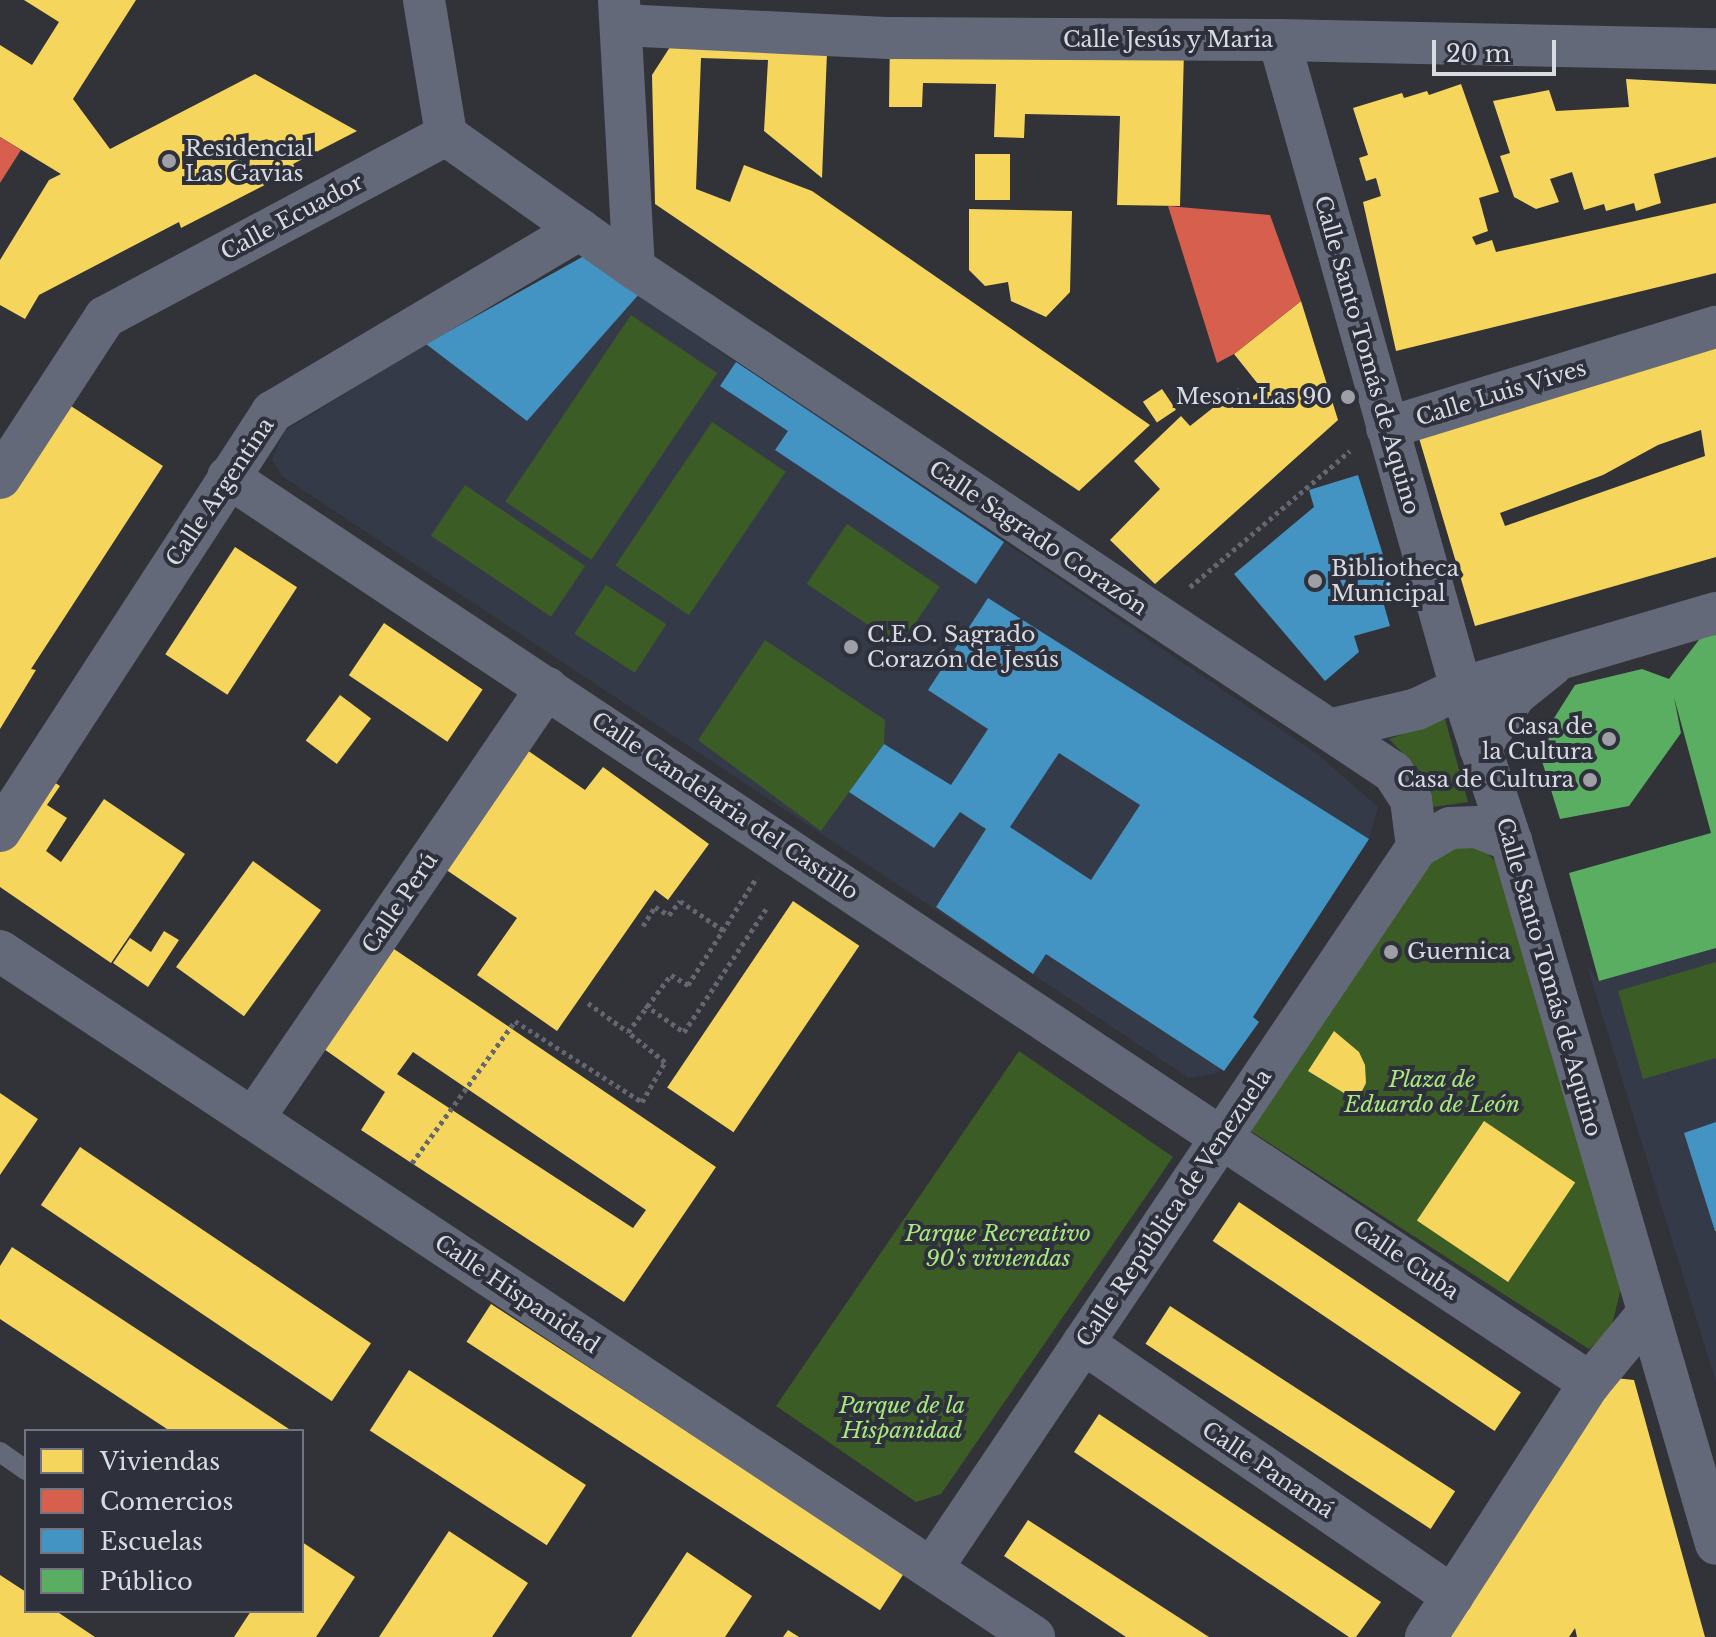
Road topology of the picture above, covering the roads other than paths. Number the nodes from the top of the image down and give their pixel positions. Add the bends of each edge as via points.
1 (424, 0) edge
2 (620, 12) edge
3 (1279, 40) junction
4 (1716, 49) edge
5 (446, 135) junction
6 (580, 229) junction
7 (634, 268) junction
8 (1716, 327) edge
9 (1387, 428) junction
10 (228, 477) junction
11 (0, 478) edge
12 (1716, 613) edge
13 (1561, 658) junction
14 (547, 688) junction
15 (1461, 688) junction
16 (1333, 729) junction
17 (1480, 748) junction
18 (0, 831) edge
19 (1511, 841) junction
20 (1417, 847) junction
21 (0, 951) edge
22 (253, 1119) junction
23 (1222, 1136) junction
24 (1647, 1314) junction
25 (1083, 1343) junction
26 (1590, 1383) junction
27 (0, 1452) edge
28 (24, 1469) edge
29 (1716, 1544) edge
30 (932, 1568) junction
31 (1453, 1596) junction
32 (1034, 1637) edge
33 (1426, 1637) edge

1 - 5 street
2 - 3 street, Calle Jesús y Maria via 890,38
2 - 7 street
3 - 4 street, Calle Jesús y Maria
3 - 9 street, Calle Santo Tomás de Aquino
5 - 6 street
5 - 11 street, Calle Ecuador via 105,317
6 - 7 street
6 - 10 street, Calle Argentina via 272,412
7 - 16 street, Calle Sagrado Corazón
8 - 9 street, Calle Luis Vives
9 - 15 street, Calle Santo Tomás de Aquino
10 - 14 street, Calle Candelaria del Castillo
10 - 18 street, Calle Argentina
12 - 13 street
13 - 15 street
13 - 17 street via 1515,695
14 - 22 street, Calle Perú
14 - 23 street, Calle Candelaria del Castillo
15 - 16 street via 1417,709
15 - 17 street, Calle Santo Tomás de Aquino
16 - 20 street, Calle Sagrado Corazón via 1393,772 1411,800
17 - 19 street, Calle Santo Tomás de Aquino
19 - 20 street via 1477,827 1450,828
19 - 24 street, Calle Santo Tomás de Aquino
20 - 23 street, Calle República de Venezuela
21 - 22 street, Calle Hispanidad
22 - 30 street, Calle Hispanidad
23 - 25 street, Calle República de Venezuela
23 - 26 street, Calle Cuba
24 - 26 street
24 - 29 street, Calle Santo Tomás de Aquino
25 - 30 street, Calle República de Venezuela
25 - 31 street, Calle Panamá
26 - 31 street
27 - 28 lane
30 - 32 street, Calle Hispanidad
31 - 33 street

